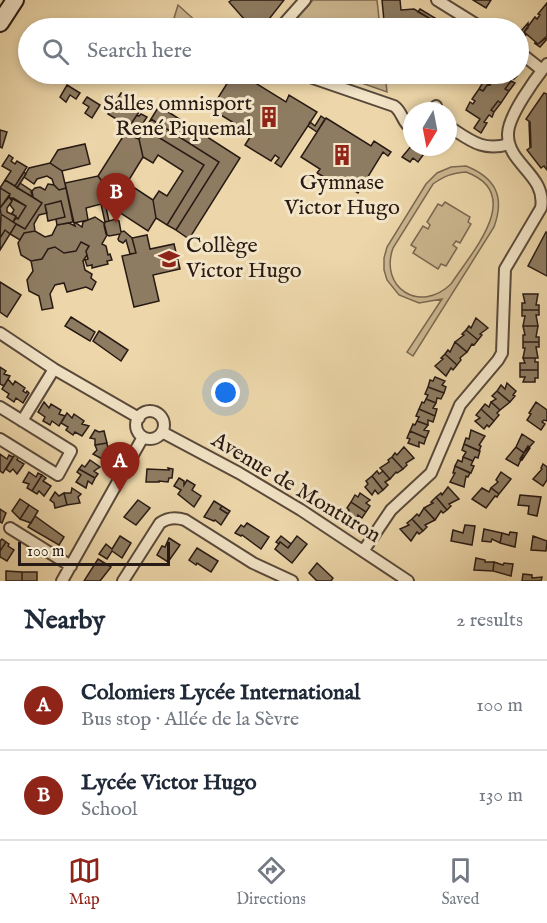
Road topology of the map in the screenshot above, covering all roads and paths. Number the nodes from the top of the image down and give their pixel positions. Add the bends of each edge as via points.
1 (15, 0) edge
2 (305, 0) edge
3 (437, 0) edge
4 (289, 18) edge
5 (466, 18) edge
6 (0, 23) edge
7 (529, 57) edge
8 (545, 67) edge
9 (330, 84) edge
10 (403, 121) edge
11 (457, 132) edge
12 (509, 144) junction
13 (0, 333) edge
14 (54, 369) junction
15 (0, 407) edge
16 (139, 418) junction
17 (22, 421) junction
18 (162, 432) junction
19 (143, 437) junction
20 (0, 439) edge
21 (10, 528) dead end
22 (364, 550) junction
23 (71, 566) junction
24 (63, 581) edge
25 (123, 581) edge
26 (292, 581) edge
27 (408, 581) edge

1 - 6 street
2 - 4 street
3 - 5 street
7 - 8 street
8 - 12 street via 513,116
9 - 10 street via 394,106
11 - 12 street via 485,147
12 - 22 street via 541,187 543,199 505,269 502,353 460,405 431,472 392,510
13 - 14 street
14 - 16 street via 117,399
14 - 17 street
15 - 17 street
16 - 18 street via 146,412 156,412 163,420
16 - 19 street via 138,431
17 - 20 street via 71,451 58,475
18 - 19 street via 153,439
18 - 22 street, Avenue de Monturon via 262,486
19 - 23 street
21 - 23 street
22 - 27 street, Avenue de Monturon
23 - 24 street
25 - 26 street via 157,526 177,518

